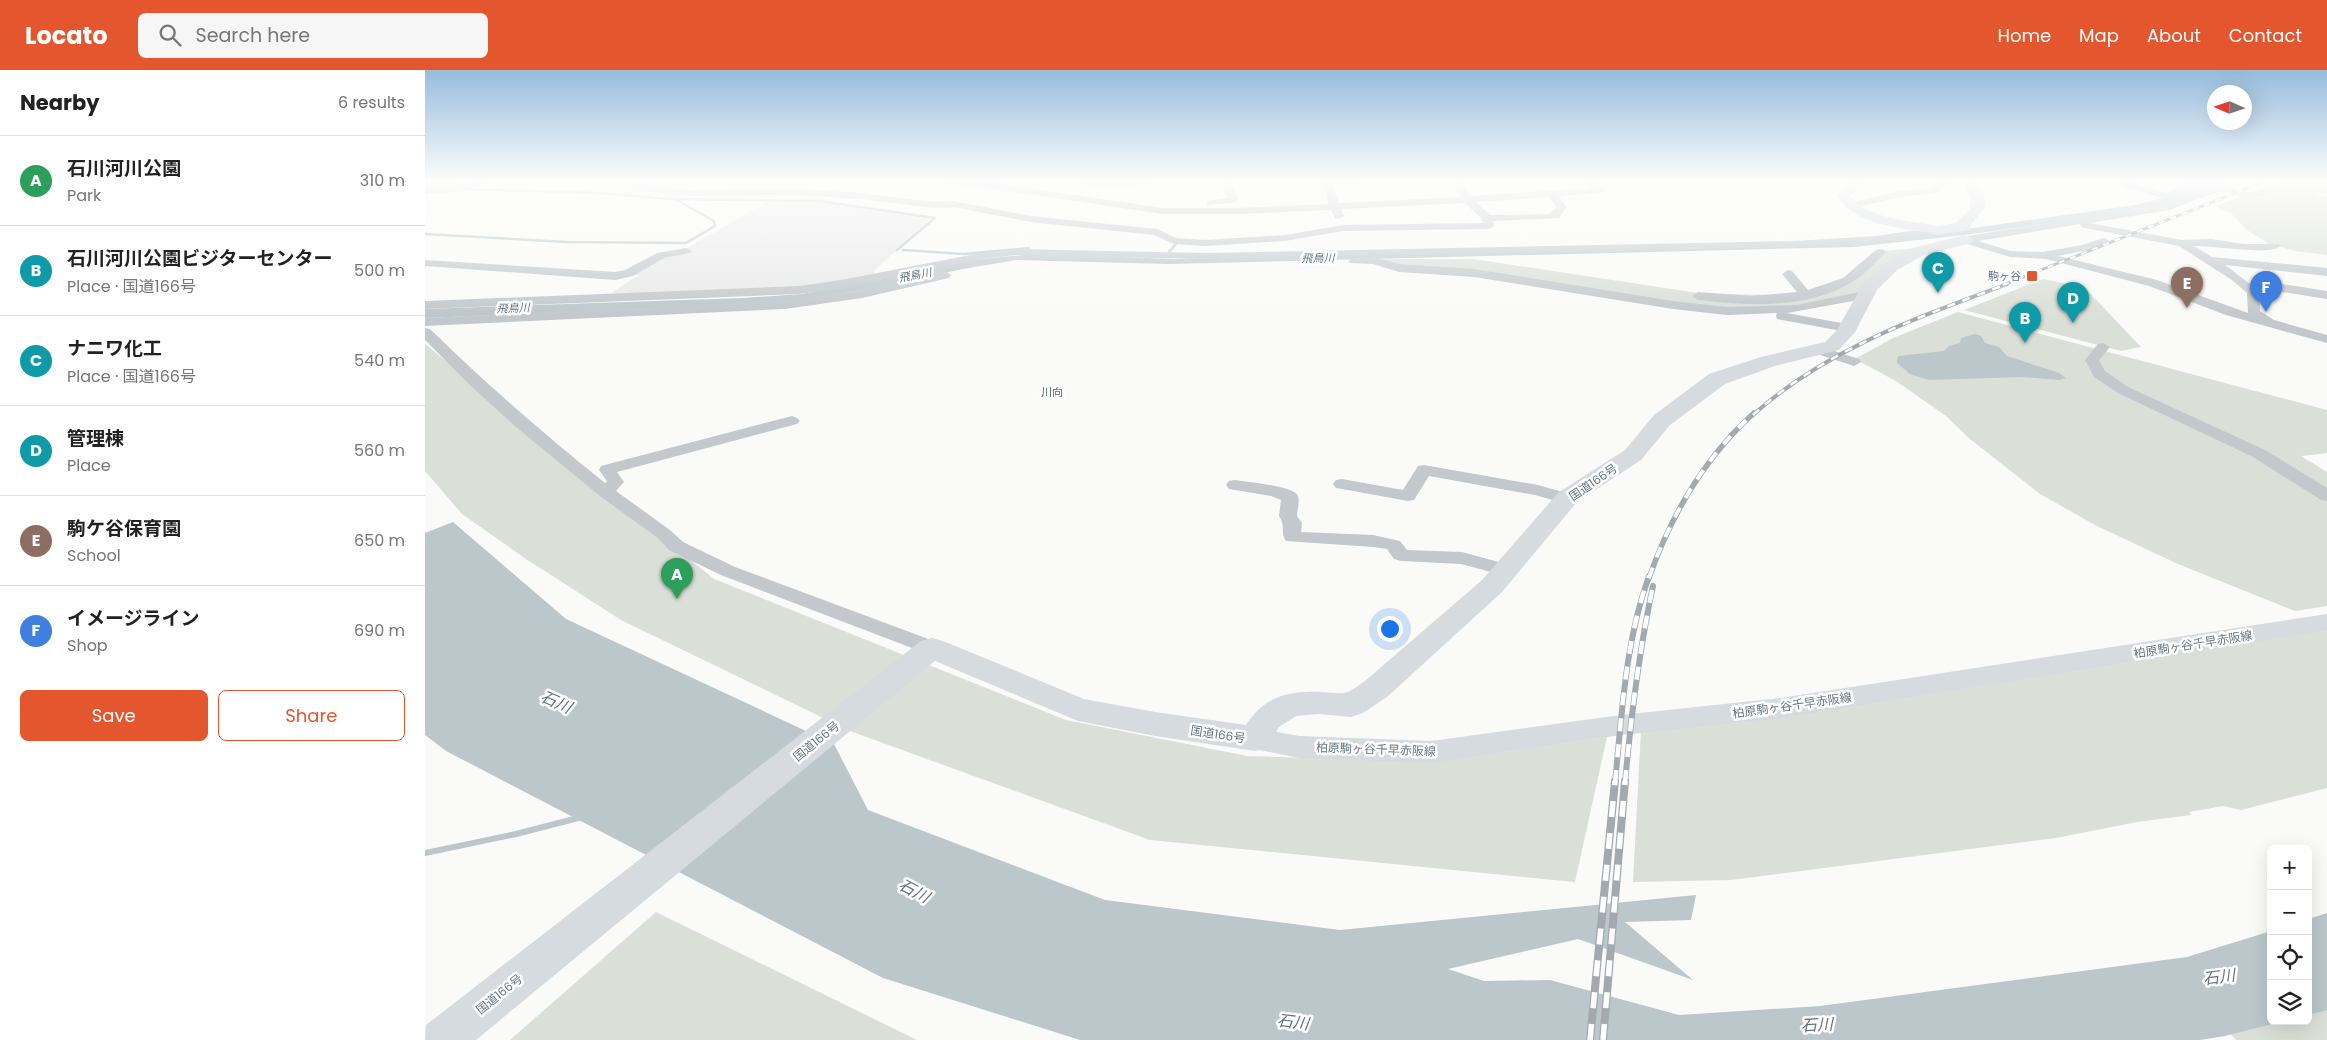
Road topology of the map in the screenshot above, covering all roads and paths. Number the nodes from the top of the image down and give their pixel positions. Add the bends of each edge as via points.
1 (1111, 227) edge
2 (1167, 227) edge
3 (1397, 227) edge
4 (1933, 227) edge
5 (1960, 227) edge
6 (2019, 227) edge
7 (2095, 227) edge
8 (1343, 228) joint
9 (1957, 232) junction
10 (1174, 240) junction
11 (2103, 241) dead end
12 (2182, 243) junction
13 (2275, 246) dead end
14 (686, 250) dead end
15 (1875, 251) junction
16 (1908, 251) junction
17 (1755, 254) dead end
18 (2042, 256) junction
19 (2209, 259) junction
20 (1154, 260) junction
21 (425, 263) edge
22 (1101, 267) dead end
23 (1168, 268) dead end
24 (2327, 272) edge
25 (1787, 276) dead end
26 (2253, 292) junction
27 (1805, 294) junction
28 (1692, 295) dead end
29 (1864, 295) junction
30 (2327, 296) edge
31 (1649, 301) junction
32 (425, 305) edge
33 (1771, 310) junction
34 (1641, 315) dead end
35 (425, 322) edge
36 (2272, 324) junction
37 (1847, 328) junction
38 (425, 332) edge
39 (2325, 340) edge
40 (2103, 347) dead end
41 (1819, 350) junction
42 (1854, 362) dead end
43 (792, 420) dead end
44 (1342, 484) dead end
45 (1235, 485) dead end
46 (606, 492) junction
47 (2327, 496) edge
48 (1567, 499) junction
49 (1506, 570) junction
50 (2327, 622) edge
51 (928, 651) junction
52 (1255, 739) junction
53 (442, 1040) edge

1 - 10 street via 1157,232
2 - 10 street
3 - 8 street
4 - 9 main road
5 - 9 highway
6 - 9 street
7 - 12 street
8 - 10 street via 1285,238 1205,243
9 - 16 highway, 国道166号 via 1929,247
9 - 18 street via 2010,254
9 - 20 street via 1795,244
10 - 20 street
11 - 18 street
12 - 13 street
12 - 19 street
14 - 21 street via 661,255 629,273 615,276
15 - 16 street
15 - 17 street
15 - 27 street via 1858,273 1842,283
16 - 29 highway, 国道166号 via 1883,272
18 - 36 street via 2153,283
19 - 24 street
19 - 26 street
20 - 32 street via 1016,252 799,290
22 - 35 street via 1040,263 988,267 862,294 776,306
23 - 31 street via 1376,261 1399,268 1474,273
25 - 27 street
26 - 30 street via 2282,288
26 - 36 street via 2254,313
27 - 28 street via 1771,298
29 - 33 street via 1818,306
29 - 37 highway, 国道166号
31 - 33 street via 1727,311
31 - 34 street
33 - 37 street via 1780,315
36 - 39 street
37 - 41 highway, 国道166号 via 1841,340
38 - 46 street via 509,412
40 - 47 street via 2092,360 2094,369 2104,379 2251,449 2303,478
41 - 42 street
41 - 48 highway, 国道166号 via 1768,361 1717,379 1662,420 1633,455
43 - 46 street via 607,470 616,482
44 - 48 street via 1408,496 1424,470 1538,490
45 - 49 street via 1275,491 1290,497 1288,516 1293,523 1292,537 1373,541 1393,545 1401,556 1462,558
46 - 51 street via 677,546 728,571
48 - 49 highway, 国道166号
49 - 52 highway, 国道166号 via 1376,689 1351,705 1289,705 1267,719
50 - 52 main road, 柏原駒ヶ谷千早赤阪線 via 1780,708 1621,725 1431,752 1299,746
51 - 52 highway, 国道166号 via 1078,709
51 - 53 highway, 国道166号

